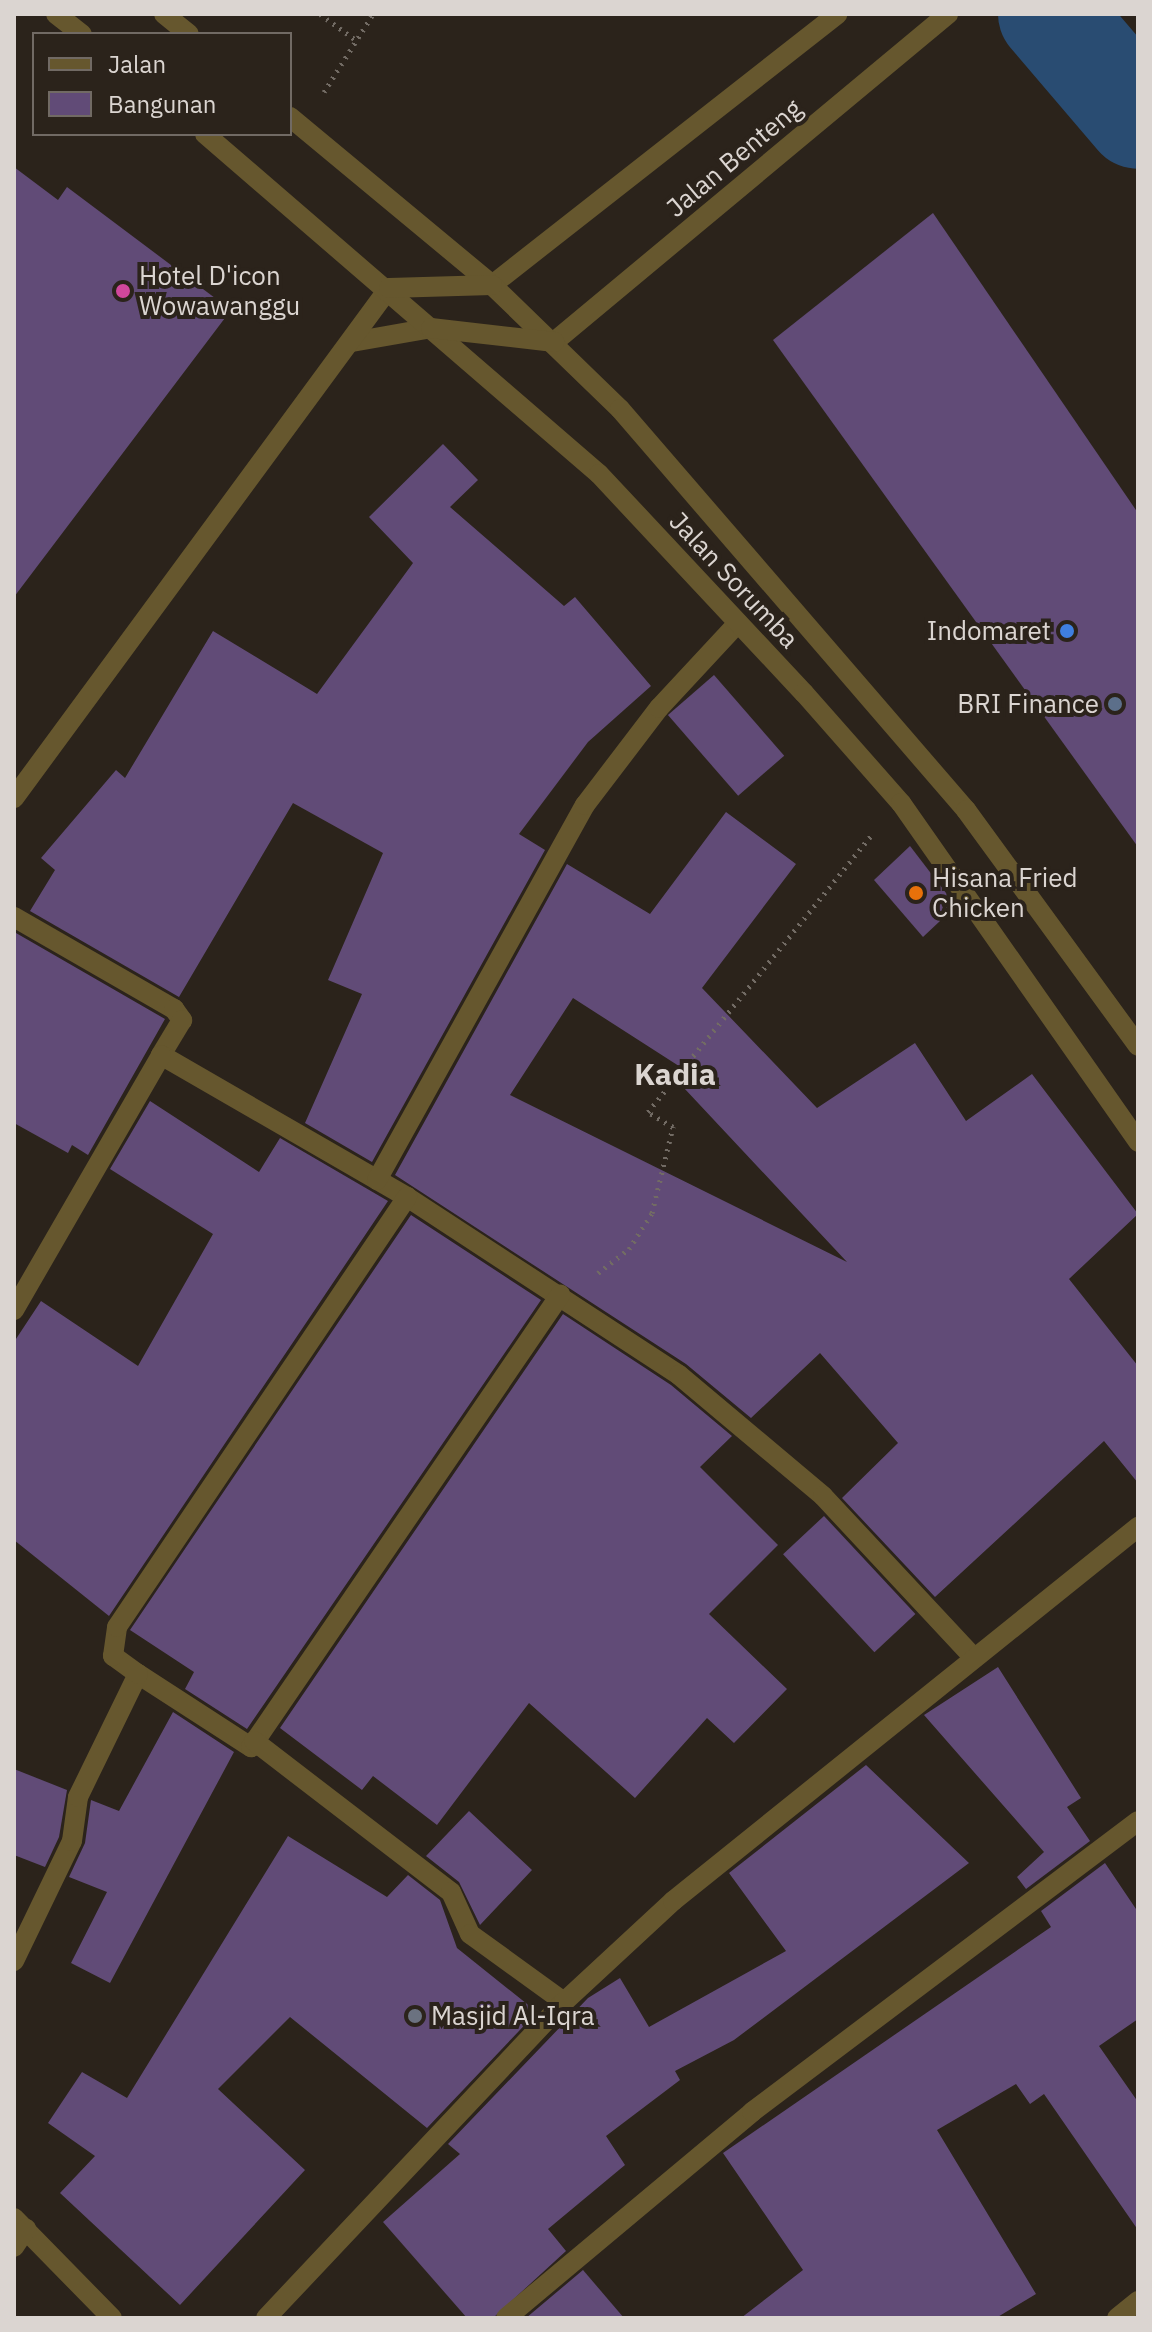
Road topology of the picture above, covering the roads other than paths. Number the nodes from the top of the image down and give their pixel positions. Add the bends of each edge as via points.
1 (56, 14) edge
2 (164, 14) edge
3 (837, 14) edge
4 (948, 14) edge
5 (79, 32) edge
6 (186, 32) edge
7 (296, 122) edge
8 (207, 136) edge
9 (492, 285) junction
10 (389, 288) junction
11 (431, 328) junction
12 (352, 342) junction
13 (554, 342) junction
14 (738, 623) junction
15 (14, 798) edge
16 (14, 917) edge
17 (1138, 1046) edge
18 (161, 1055) junction
19 (1138, 1142) edge
20 (377, 1180) junction
21 (407, 1197) junction
22 (566, 1298) junction
23 (14, 1310) edge
24 (1138, 1527) edge
25 (973, 1657) junction
26 (138, 1674) junction
27 (254, 1741) junction
28 (1138, 1821) edge
29 (14, 1961) edge
30 (564, 2002) junction
31 (18, 2231) edge
32 (1138, 2301) edge
33 (112, 2318) edge
34 (266, 2318) edge
35 (506, 2318) edge
36 (1117, 2318) edge

1 - 5 street
2 - 6 street
3 - 9 street, Jalan Benteng
4 - 13 street, Jalan Benteng
7 - 9 street, Jalan Sorumba
8 - 10 street, Jalan Sorumba
9 - 10 street
9 - 13 street, Jalan Sorumba
10 - 11 street, Jalan Sorumba
10 - 12 street
11 - 12 street
11 - 13 street
11 - 14 street, Jalan Sorumba via 599,474
12 - 15 street
13 - 17 street, Jalan Sorumba via 779,585 956,798
14 - 19 street, Jalan Sorumba via 901,803
14 - 20 street via 659,708 585,805
16 - 18 street via 174,1009 182,1020
18 - 20 street
18 - 23 street
20 - 21 street
21 - 22 street
21 - 26 street via 117,1627 113,1656
22 - 25 street via 679,1375 823,1496
22 - 27 street
24 - 25 street
25 - 30 street via 673,1901
26 - 27 street via 251,1747
26 - 29 street via 78,1797 72,1841
27 - 30 street via 451,1892 470,1934
28 - 35 street via 752,2112
30 - 34 street
31 - 33 street
32 - 36 street

